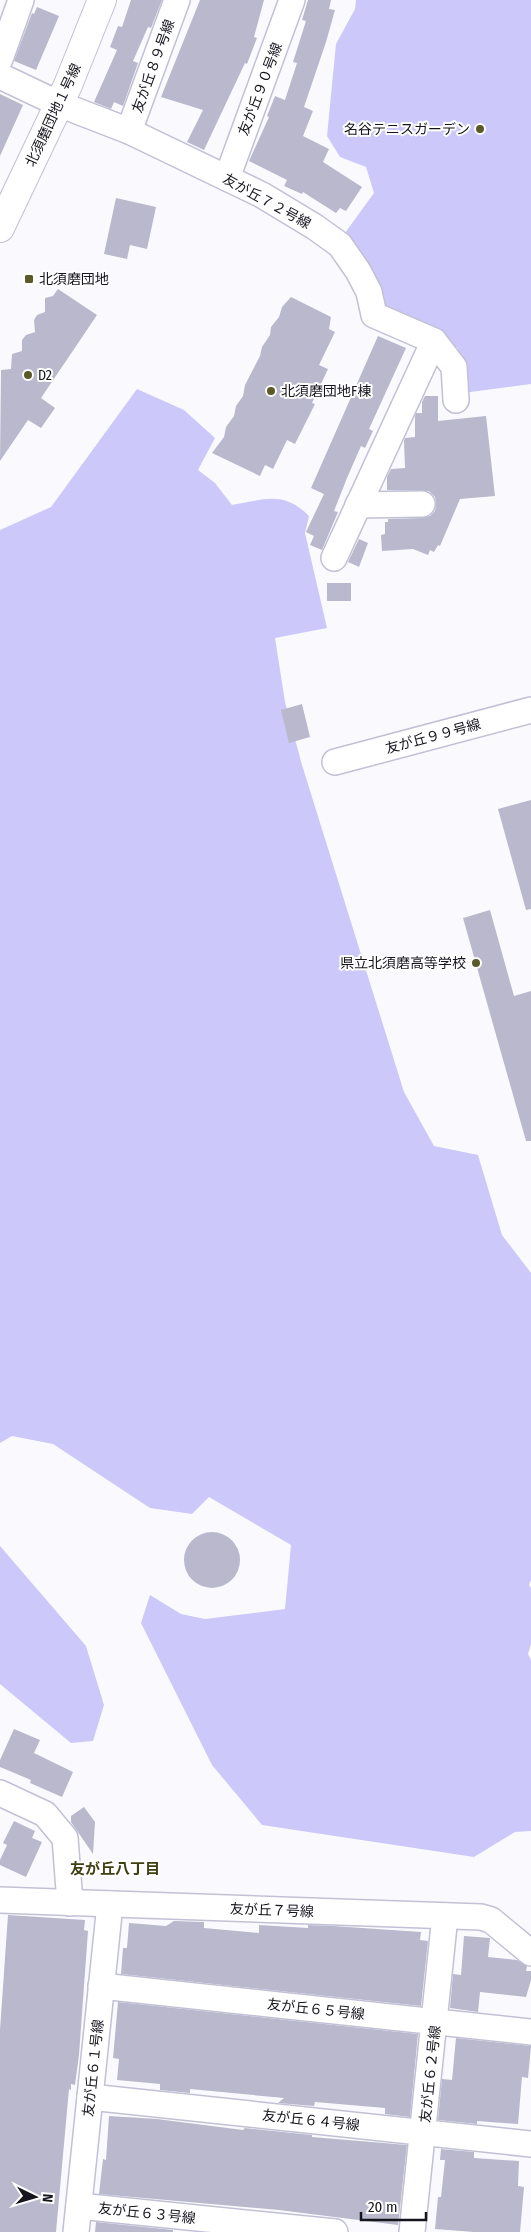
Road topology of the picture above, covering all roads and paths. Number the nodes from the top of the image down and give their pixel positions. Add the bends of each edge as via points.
1 (22, 0) edge
2 (102, 0) edge
3 (177, 0) edge
4 (292, 0) edge
5 (0, 59) edge
6 (0, 76) edge
7 (59, 104) junction
8 (129, 131) junction
9 (227, 178) junction
10 (3, 214) edge
11 (434, 341) junction
12 (456, 400) dead end
13 (422, 504) dead end
14 (358, 505) junction
15 (334, 558) dead end
16 (531, 710) edge
17 (335, 762) dead end
18 (0, 1793) edge
19 (0, 1900) edge
20 (70, 1902) junction
21 (110, 1904) junction
22 (445, 1916) junction
23 (531, 1953) edge
24 (101, 1986) junction
25 (435, 2022) junction
26 (531, 2032) edge
27 (90, 2097) junction
28 (424, 2132) junction
29 (531, 2144) edge
30 (79, 2206) junction
31 (76, 2232) edge
32 (334, 2232) edge
33 (412, 2232) edge

1 - 5 street
2 - 7 street, 北須磨団地１号線
3 - 8 street, 友が丘８９号線
4 - 9 street, 友が丘９０号線
6 - 7 street, 友が丘７２号線
7 - 8 street, 友が丘７２号線
7 - 10 street, 北須磨団地１号線
8 - 9 street, 友が丘７２号線
9 - 11 street, 友が丘７２号線 via 262,195 340,245 369,292 374,315
11 - 12 street, 友が丘７２号線 via 454,367
11 - 14 street
13 - 14 street
14 - 15 street
16 - 17 street, 友が丘９９号線
18 - 20 street via 45,1814 65,1838
19 - 20 street, 友が丘７号線
20 - 21 street, 友が丘７号線
21 - 22 street, 友が丘７号線
21 - 24 street, 友が丘６１号線
22 - 23 street, 友が丘７号線 via 491,1920
22 - 25 street, 友が丘６２号線
24 - 25 street, 友が丘６５号線
24 - 27 street, 友が丘６１号線
25 - 26 street, 友が丘６５号線
25 - 28 street, 友が丘６２号線
27 - 28 street, 友が丘６４号線
27 - 30 street, 友が丘６１号線
28 - 29 street, 友が丘６４号線
28 - 33 street, 友が丘６２号線
30 - 31 street, 友が丘６１号線
30 - 32 street, 友が丘６３号線

